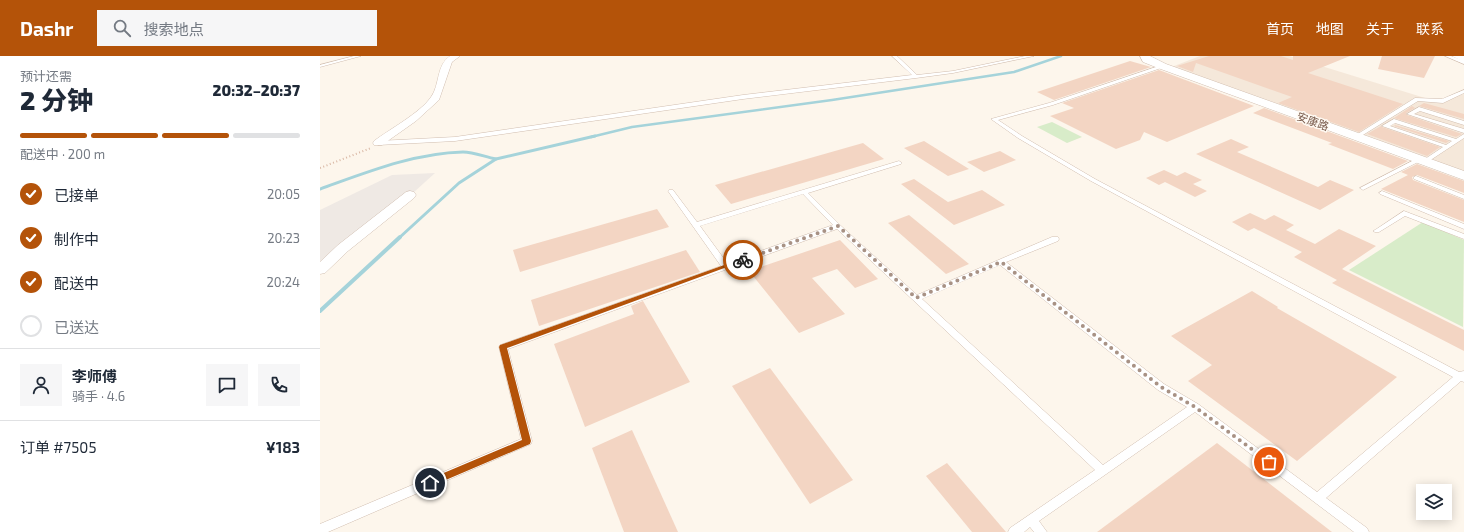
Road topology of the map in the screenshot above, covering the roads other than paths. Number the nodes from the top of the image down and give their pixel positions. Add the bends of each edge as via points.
1 (359, 56) edge
2 (456, 56) edge
3 (894, 56) edge
4 (1032, 56) edge
5 (1145, 56) edge
6 (1447, 56) edge
7 (1456, 56) edge
8 (1464, 59) edge
9 (1464, 63) edge
10 (320, 66) edge
11 (1162, 66) junction
12 (916, 77) junction
13 (1464, 91) edge
14 (1464, 123) edge
15 (1464, 131) edge
16 (1464, 136) edge
17 (1356, 137) junction
18 (1456, 141) junction
19 (378, 143) joint
20 (1448, 147) junction
21 (1421, 161) junction
22 (900, 163) dead end
23 (1464, 176) edge
24 (1416, 178) dead end
25 (1363, 188) dead end
26 (671, 191) dead end
27 (804, 192) junction
28 (1382, 193) dead end
29 (410, 195) dead end
30 (1464, 197) edge
31 (696, 225) junction
32 (838, 226) junction
33 (1464, 227) edge
34 (1377, 231) dead end
35 (1464, 237) edge
36 (1055, 239) dead end
37 (1001, 262) junction
38 (726, 267) junction
39 (320, 270) edge
40 (916, 298) junction
41 (1463, 377) edge
42 (1195, 407) junction
43 (1103, 471) junction
44 (1318, 498) junction
45 (1031, 520) junction
46 (320, 530) edge
47 (1014, 532) edge
48 (1041, 532) edge
49 (1363, 532) edge

1 - 10 lane
2 - 19 street via 448,61 436,98
3 - 12 lane
4 - 12 lane
5 - 11 street, 安康路 via 1147,60
6 - 9 lane
7 - 8 street
11 - 17 street, 安康路
11 - 41 lane via 1050,104 994,119 1093,180
12 - 19 lane via 743,97 455,139
13 - 17 lane via 1443,101 1417,99
14 - 15 lane via 1419,109 1410,114
16 - 18 lane
17 - 21 street, 安康路
18 - 20 lane
18 - 20 lane via 1394,121 1385,126
20 - 21 lane
21 - 23 street, 安康路
21 - 25 lane
22 - 27 lane
24 - 30 lane
26 - 31 lane
27 - 31 lane
27 - 32 lane
28 - 33 lane
29 - 39 street via 343,248
31 - 38 lane
32 - 38 lane
32 - 40 lane
34 - 35 lane via 1404,213
36 - 37 lane
37 - 40 lane
37 - 42 lane via 1161,387
38 - 46 lane via 503,347 527,441
40 - 43 lane
41 - 44 lane
42 - 43 lane
42 - 44 lane
43 - 45 lane
44 - 49 lane
45 - 47 lane
45 - 48 lane

